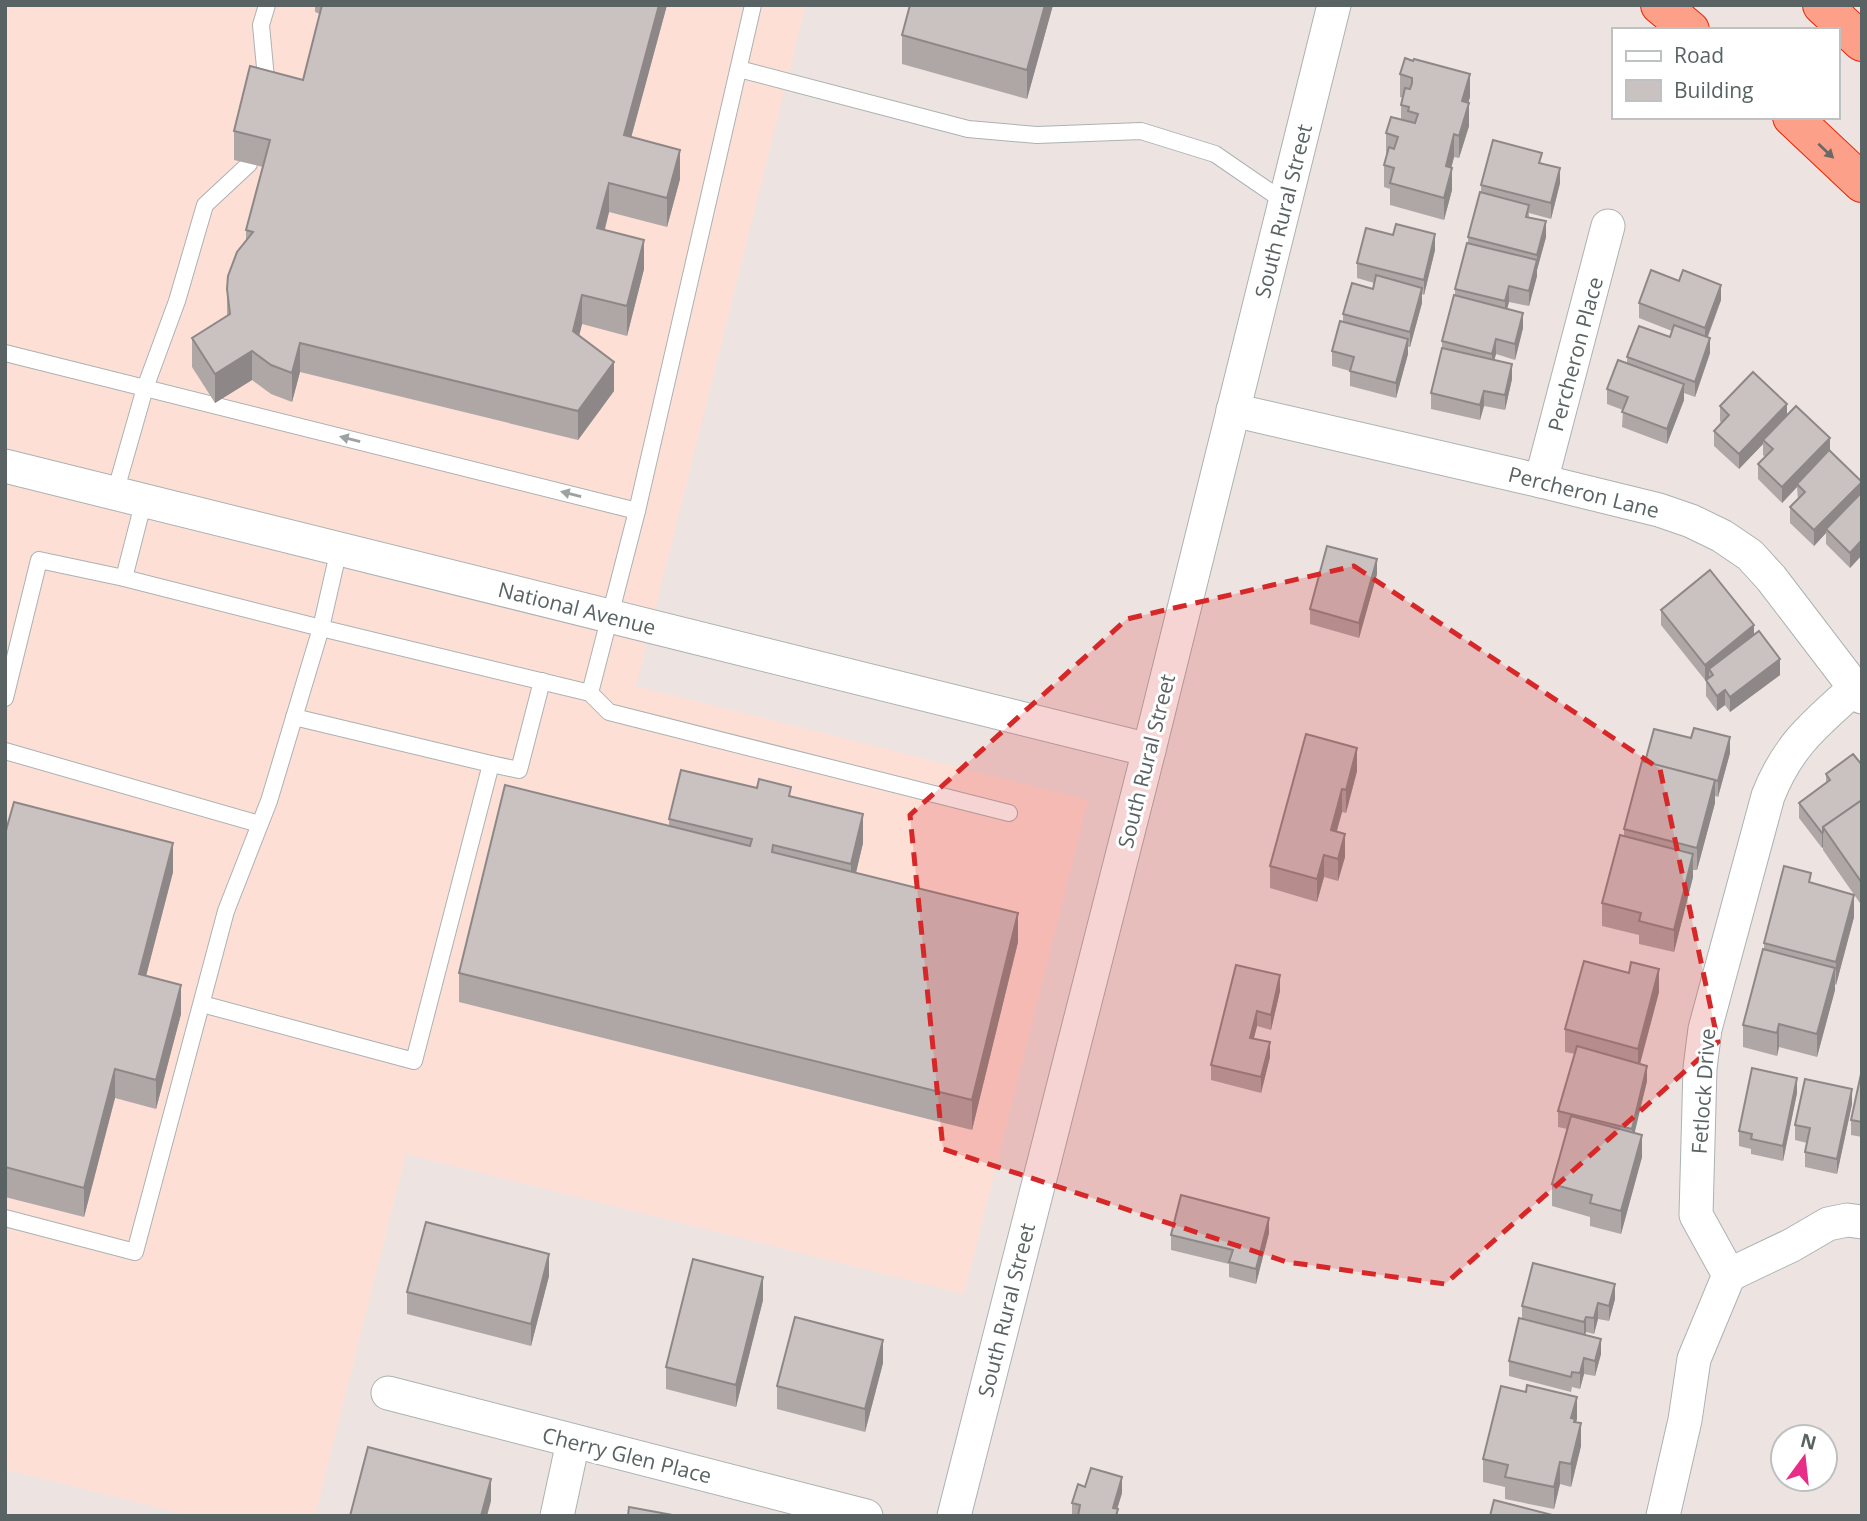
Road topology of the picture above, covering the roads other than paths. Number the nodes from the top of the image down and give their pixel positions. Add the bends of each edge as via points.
1 (267, 5) edge
2 (753, 5) edge
3 (1334, 5) edge
4 (1660, 5) edge
5 (1822, 5) edge
6 (1688, 28) edge
7 (1862, 42) edge
8 (739, 69) junction
9 (268, 99) edge
10 (1794, 119) edge
11 (249, 164) edge
12 (1862, 183) edge
13 (1285, 202) junction
14 (1608, 226) dead end
15 (5, 353) edge
16 (145, 388) junction
17 (1233, 410) junction
18 (5, 466) edge
19 (1541, 481) junction
20 (130, 497) junction
21 (638, 511) junction
22 (339, 549) junction
23 (124, 578) junction
24 (611, 616) junction
25 (321, 628) junction
26 (542, 681) junction
27 (590, 693) junction
28 (1858, 693) edge
29 (5, 698) edge
30 (294, 717) junction
31 (1149, 750) junction
32 (5, 751) edge
33 (491, 764) junction
34 (1009, 813) dead end
35 (259, 824) junction
36 (202, 1004) junction
37 (5, 1218) edge
38 (1862, 1222) edge
39 (1729, 1275) junction
40 (388, 1393) dead end
41 (573, 1442) junction
42 (557, 1516) edge
43 (866, 1516) edge
44 (954, 1516) edge
45 (1663, 1516) edge

1 - 9 lane via 261,25
2 - 8 lane
3 - 13 street, South Rural Street
4 - 6 highway
5 - 7 highway
8 - 13 lane via 968,128 1037,135 1141,131 1215,154
8 - 21 lane
10 -> 12 highway
11 - 16 lane via 205,205
13 - 17 street, South Rural Street
14 - 19 street, Percheron Place
15 - 16 lane
16 - 20 lane
21 -> 16 lane
17 - 19 street, Percheron Lane
17 - 31 street, South Rural Street
18 - 20 street, National Avenue
19 - 28 street, Percheron Lane via 1659,510 1722,536 1750,555 1771,578
20 - 22 street, National Avenue
20 - 23 lane
21 - 24 lane
22 - 24 street, National Avenue
22 - 25 lane
23 - 25 lane
23 - 29 lane via 39,560
24 - 27 lane
24 - 31 street, National Avenue
25 - 26 lane
25 - 30 lane
26 - 27 lane
26 - 33 lane via 519,770
27 - 34 lane via 609,712
28 - 39 street, Fetlock Drive via 1806,732 1776,775 1705,1028 1696,1215
30 - 33 lane
30 - 35 lane
31 - 44 street, South Rural Street
32 - 35 lane
33 - 36 lane via 415,1061
35 - 36 lane via 226,911
36 - 37 lane via 135,1252
38 - 39 street via 1828,1224
39 - 45 street via 1694,1359
40 - 41 street, Cherry Glen Place
41 - 42 street
41 - 43 street, Cherry Glen Place

